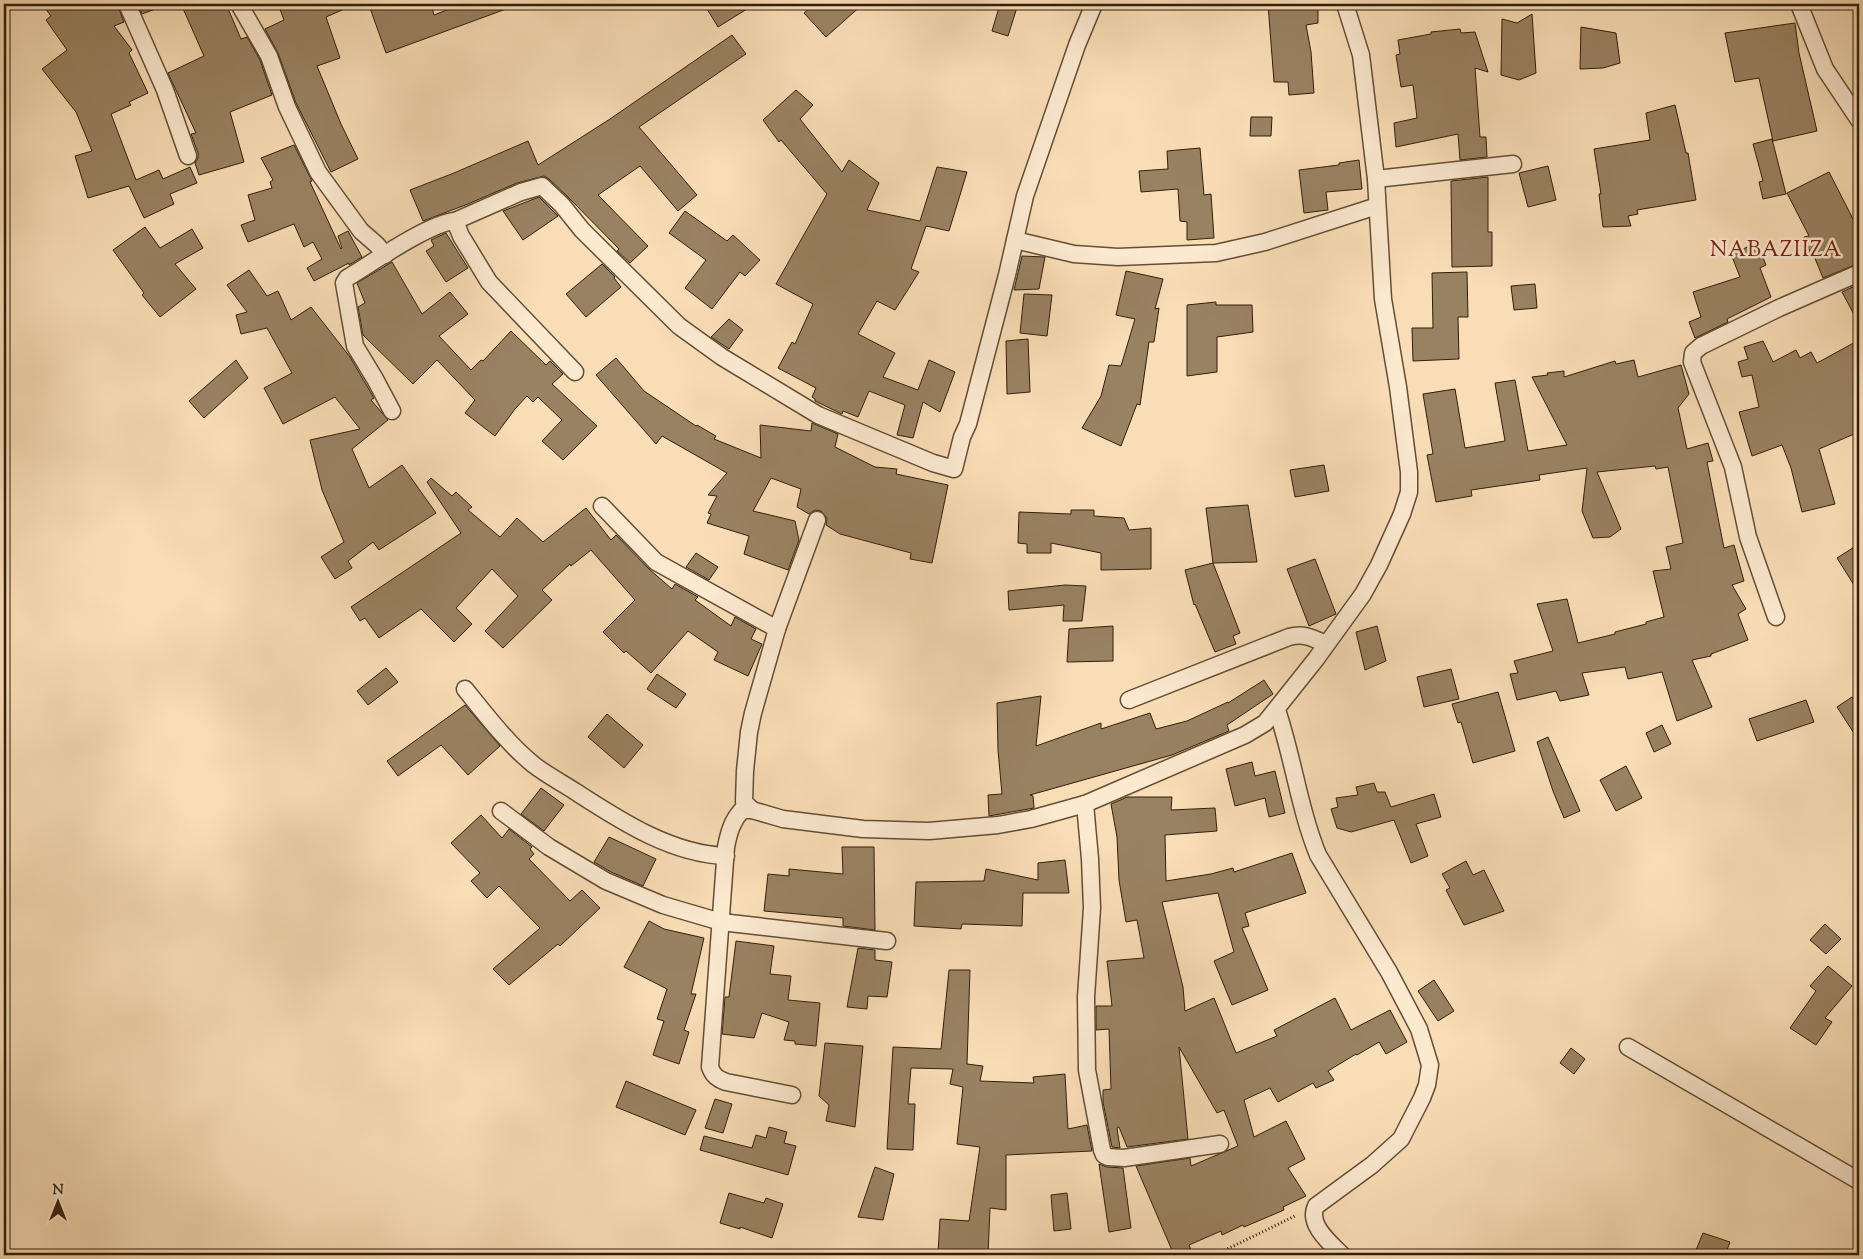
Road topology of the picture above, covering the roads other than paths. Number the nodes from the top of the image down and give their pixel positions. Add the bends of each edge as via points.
1 (127, 4) edge
2 (240, 4) edge
3 (1094, 4) edge
4 (1345, 4) edge
5 (1798, 4) edge
6 (1859, 120) edge
7 (188, 156) dead end
8 (1513, 164) dead end
9 (1376, 179) junction
10 (1377, 206) junction
11 (455, 221) junction
12 (1015, 240) junction
13 (385, 256) junction
14 (1859, 273) edge
15 (575, 372) dead end
16 (392, 411) dead end
17 (602, 506) dead end
18 (817, 520) dead end
19 (1776, 617) dead end
20 (776, 629) junction
21 (1326, 644) junction
22 (464, 689) dead end
23 (1129, 700) dead end
24 (1277, 710) junction
25 (1085, 804) junction
26 (752, 810) junction
27 (501, 811) dead end
28 (726, 856) junction
29 (721, 922) junction
30 (887, 941) dead end
31 (1628, 1047) dead end
32 (792, 1094) dead end
33 (1220, 1144) dead end
34 (1859, 1181) edge
35 (1342, 1255) edge

1 - 7 street via 165,90
2 - 13 street via 269,56 287,108 318,172 361,231 378,245
3 - 12 street via 1026,196
4 - 9 street via 1361,55
5 - 6 street via 1825,69
8 - 9 street
9 - 10 street
10 - 12 street via 1265,242 1216,253 1118,257 1074,254
10 - 21 street via 1383,299 1398,387 1409,492 1402,514 1363,594
11 - 12 street via 542,186 679,326 722,357 818,414 954,469
11 - 13 street via 422,234
11 - 15 street via 489,282
13 - 16 street via 347,278 344,283 354,346
14 - 19 street via 1736,329 1693,353 1692,362 1733,467 1748,537
17 - 20 street via 656,562
18 - 20 street
20 - 26 street via 749,732 744,802
21 - 23 street via 1299,634
21 - 24 street
22 - 28 street via 535,766 620,820 668,843 696,853
24 - 25 street via 1265,723 1245,735
24 - 35 street via 1318,855 1389,972 1419,1029 1430,1065 1422,1098 1400,1139 1372,1165 1316,1206 1312,1216 1314,1221
25 - 26 street via 998,825 929,831 846,828 783,819
25 - 33 street via 1092,908 1086,997 1087,1070 1102,1150 1108,1157 1124,1158
26 - 28 street via 742,810 730,827
27 - 29 street via 606,881 663,905
28 - 29 street
29 - 30 street
29 - 32 street via 712,1072 717,1079 726,1082
31 - 34 street

